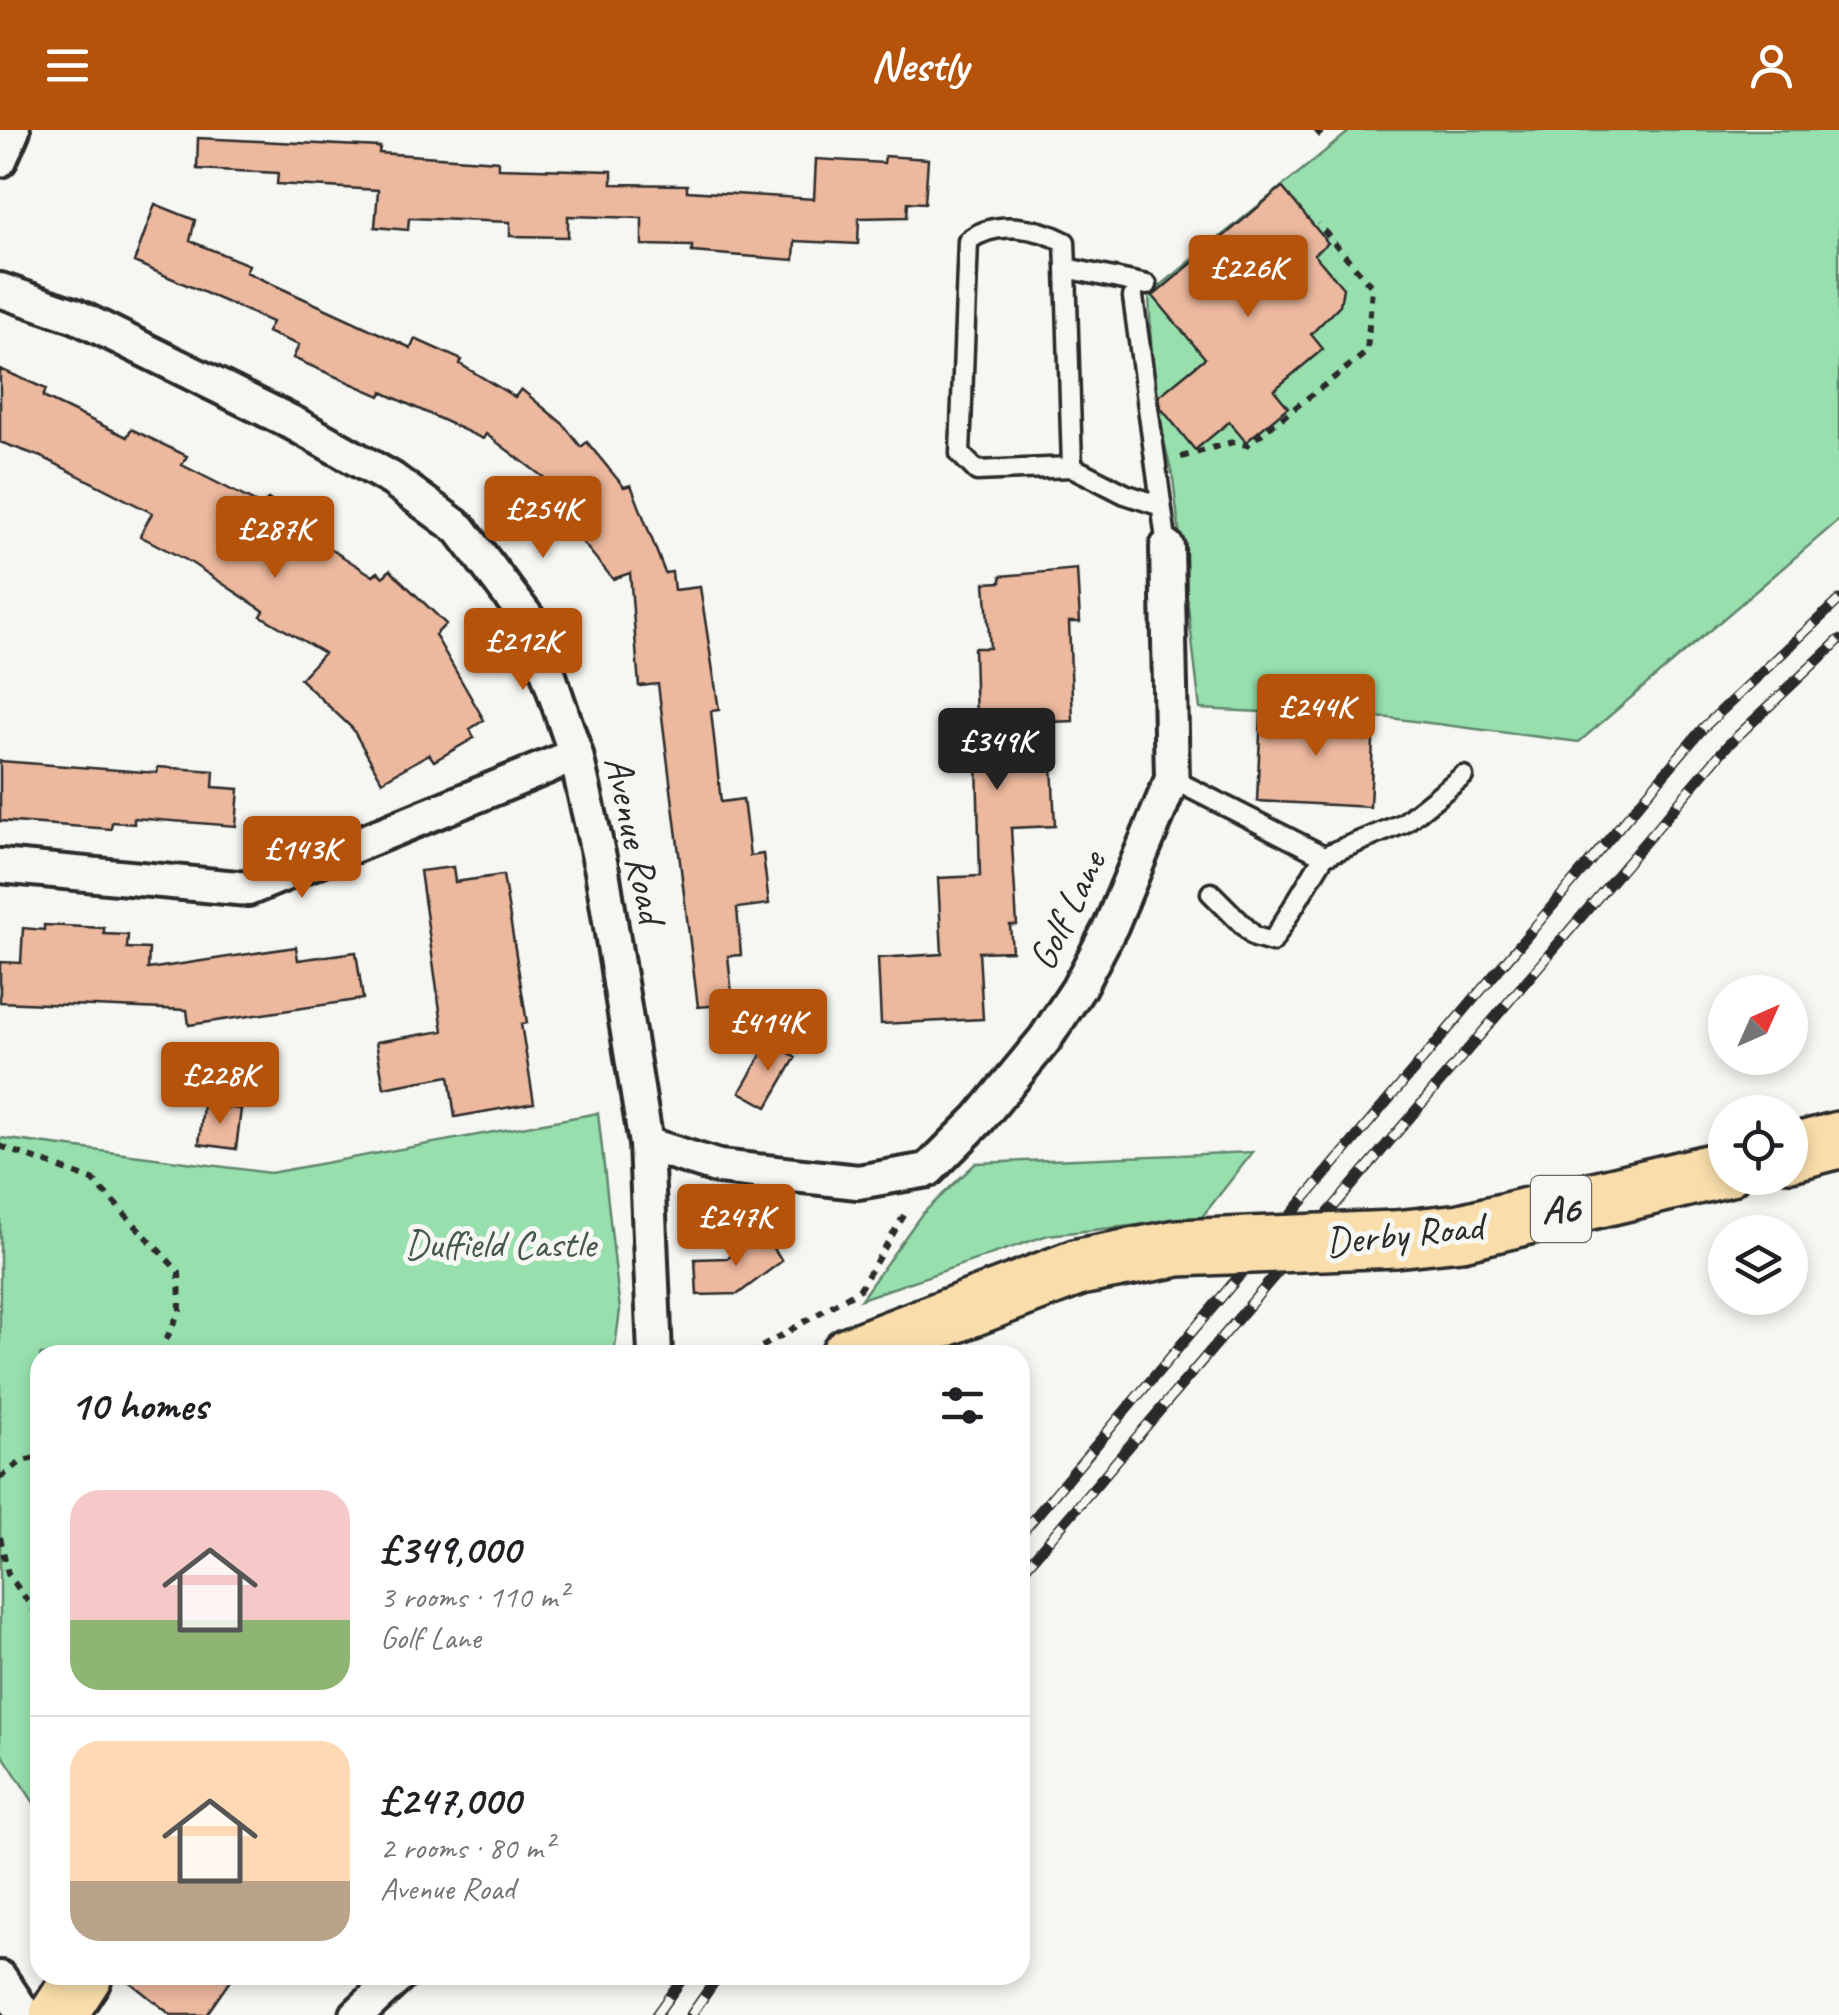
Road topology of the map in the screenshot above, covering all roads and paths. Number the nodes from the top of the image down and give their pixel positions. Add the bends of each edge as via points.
1 (12, 130) edge
2 (1316, 130) edge
3 (1326, 140) dead end
4 (0, 160) edge
5 (1318, 224) dead end
6 (1066, 268) junction
7 (0, 290) edge
8 (1156, 466) junction
9 (1072, 468) junction
10 (1162, 506) junction
11 (1167, 547) joint
12 (576, 755) junction
13 (1463, 776) dead end
14 (1172, 778) junction
15 (1324, 856) junction
16 (0, 866) edge
17 (1211, 893) dead end
18 (1839, 1140) edge
19 (646, 1144) junction
20 (0, 1146) edge
21 (1808, 1148) edge
22 (928, 1170) junction
23 (1708, 1173) edge
24 (164, 1345) edge
25 (655, 1345) edge
26 (765, 1345) edge
27 (875, 1345) edge
28 (30, 1461) edge
29 (1, 1474) edge
30 (0, 1537) edge
31 (30, 1604) edge
32 (0, 1978) edge
33 (78, 1985) edge
34 (389, 1985) edge
35 (25, 2015) edge
36 (58, 2015) edge
37 (357, 2015) edge

1 - 4 street
2 - 3 path
5 - 8 path via 1372,287 1367,352 1248,445 1234,442
6 - 8 lane, Golf Lane via 1140,291
6 - 9 lane
6 - 9 lane via 1065,242 1052,235 1014,226 979,232 968,241 960,454 977,471
7 - 12 street, Avenue Road via 76,316 293,422 392,479 460,529 531,623
8 - 10 lane, Golf Lane
9 - 10 lane
10 - 11 lane, Golf Lane
11 - 14 street, Golf Lane
12 - 16 street via 248,889
12 - 19 street, Avenue Road via 602,871
13 - 15 lane via 1404,823
14 - 15 lane
14 - 22 street, Golf Lane via 1112,926 1078,989 1001,1092
15 - 17 lane via 1272,942 1255,937
18 - 21 highway
19 - 22 street via 719,1167 792,1177 858,1182
19 - 25 street, Avenue Road
20 - 24 path via 94,1180 180,1272 180,1310
22 - 26 path via 858,1290
23 - 27 highway, Derby Road / A6, bridge via 1461,1232 1178,1248 1078,1267
28 - 29 path
30 - 31 path via 8,1574
32 - 35 street
33 - 36 highway
34 - 37 street

